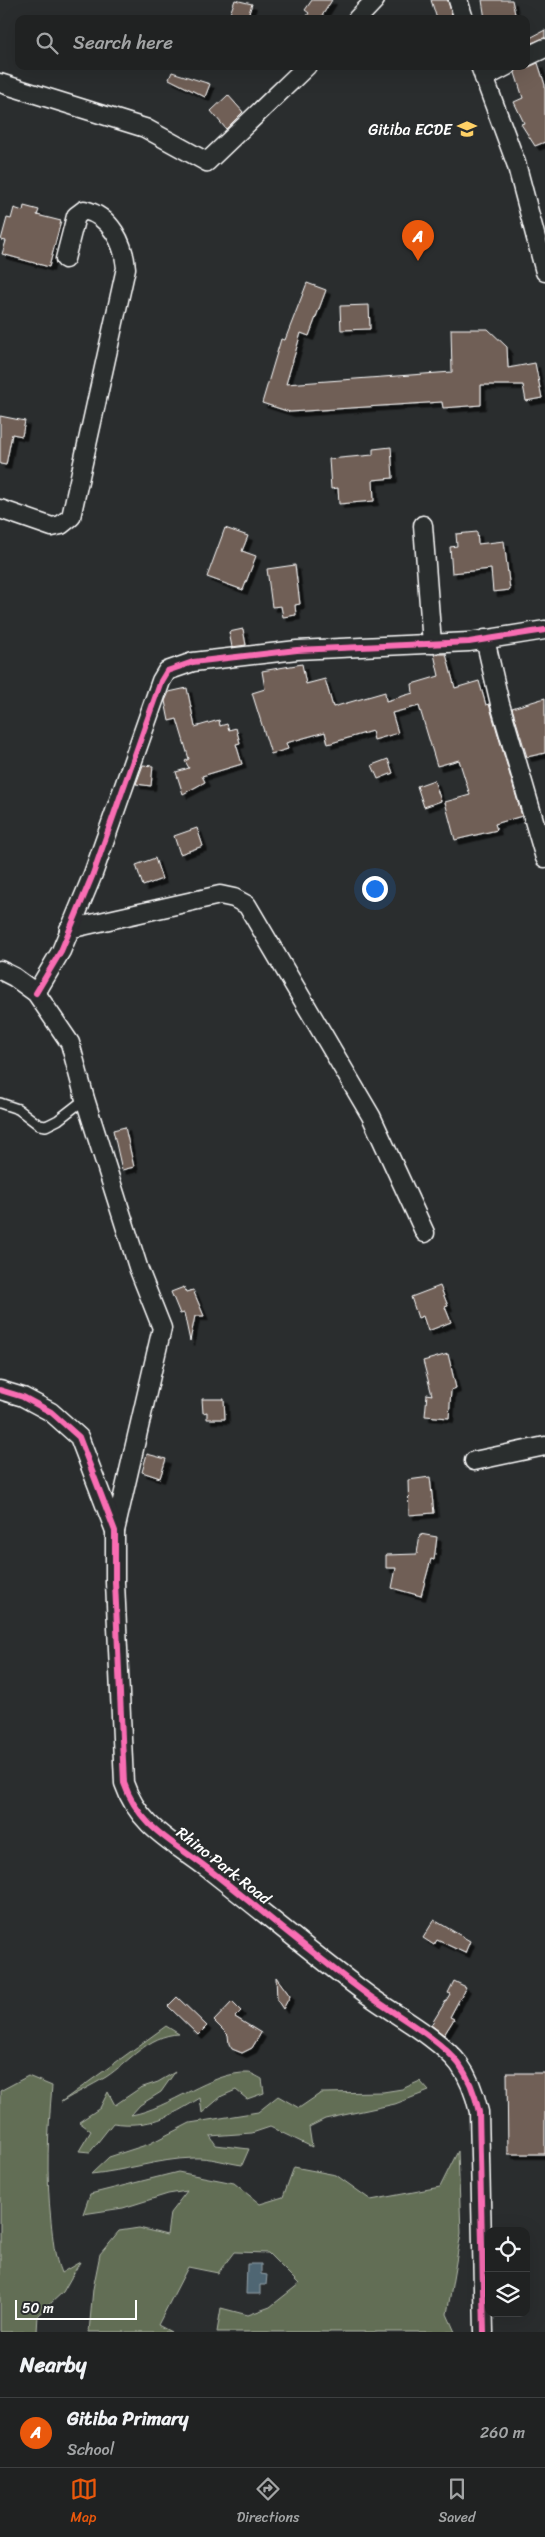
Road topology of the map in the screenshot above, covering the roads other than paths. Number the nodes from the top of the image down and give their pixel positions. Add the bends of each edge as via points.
1 (376, 0) edge
2 (458, 0) edge
3 (361, 15) edge
4 (463, 15) edge
5 (545, 48) edge
6 (530, 55) edge
7 (303, 70) edge
8 (482, 72) edge
9 (0, 83) edge
10 (65, 259) dead end
11 (544, 263) edge
12 (0, 509) edge
13 (423, 525) dead end
14 (545, 630) edge
15 (485, 639) junction
16 (432, 644) junction
17 (545, 858) edge
18 (69, 929) junction
19 (0, 970) edge
20 (36, 993) junction
21 (84, 1099) junction
22 (0, 1103) edge
23 (425, 1233) dead end
24 (0, 1390) edge
25 (545, 1446) edge
26 (474, 1461) dead end
27 (115, 1531) junction
28 (484, 2332) edge

1 - 3 street
2 - 4 street
5 - 6 street
7 - 9 street via 207,162 145,128
8 - 11 street via 516,163
10 - 12 street via 76,216 84,210 97,215 118,237 125,252 126,268 71,516 61,526 52,527
13 - 16 street
14 - 15 street
15 - 16 street
15 - 17 street via 500,704
16 - 18 street via 297,650 193,662 167,671 93,874
18 - 20 street via 61,951
18 - 23 street via 220,895 247,905 371,1116
19 - 20 street
20 - 21 street via 70,1043
21 - 22 lane via 46,1126 39,1125 18,1108
21 - 27 street via 139,1270 162,1328
24 - 27 street, Rhino Park Road via 23,1397 50,1412 79,1437
25 - 26 street
27 - 28 street, Rhino Park Road via 124,1783 130,1802 153,1828 458,2062 472,2086 479,2112

